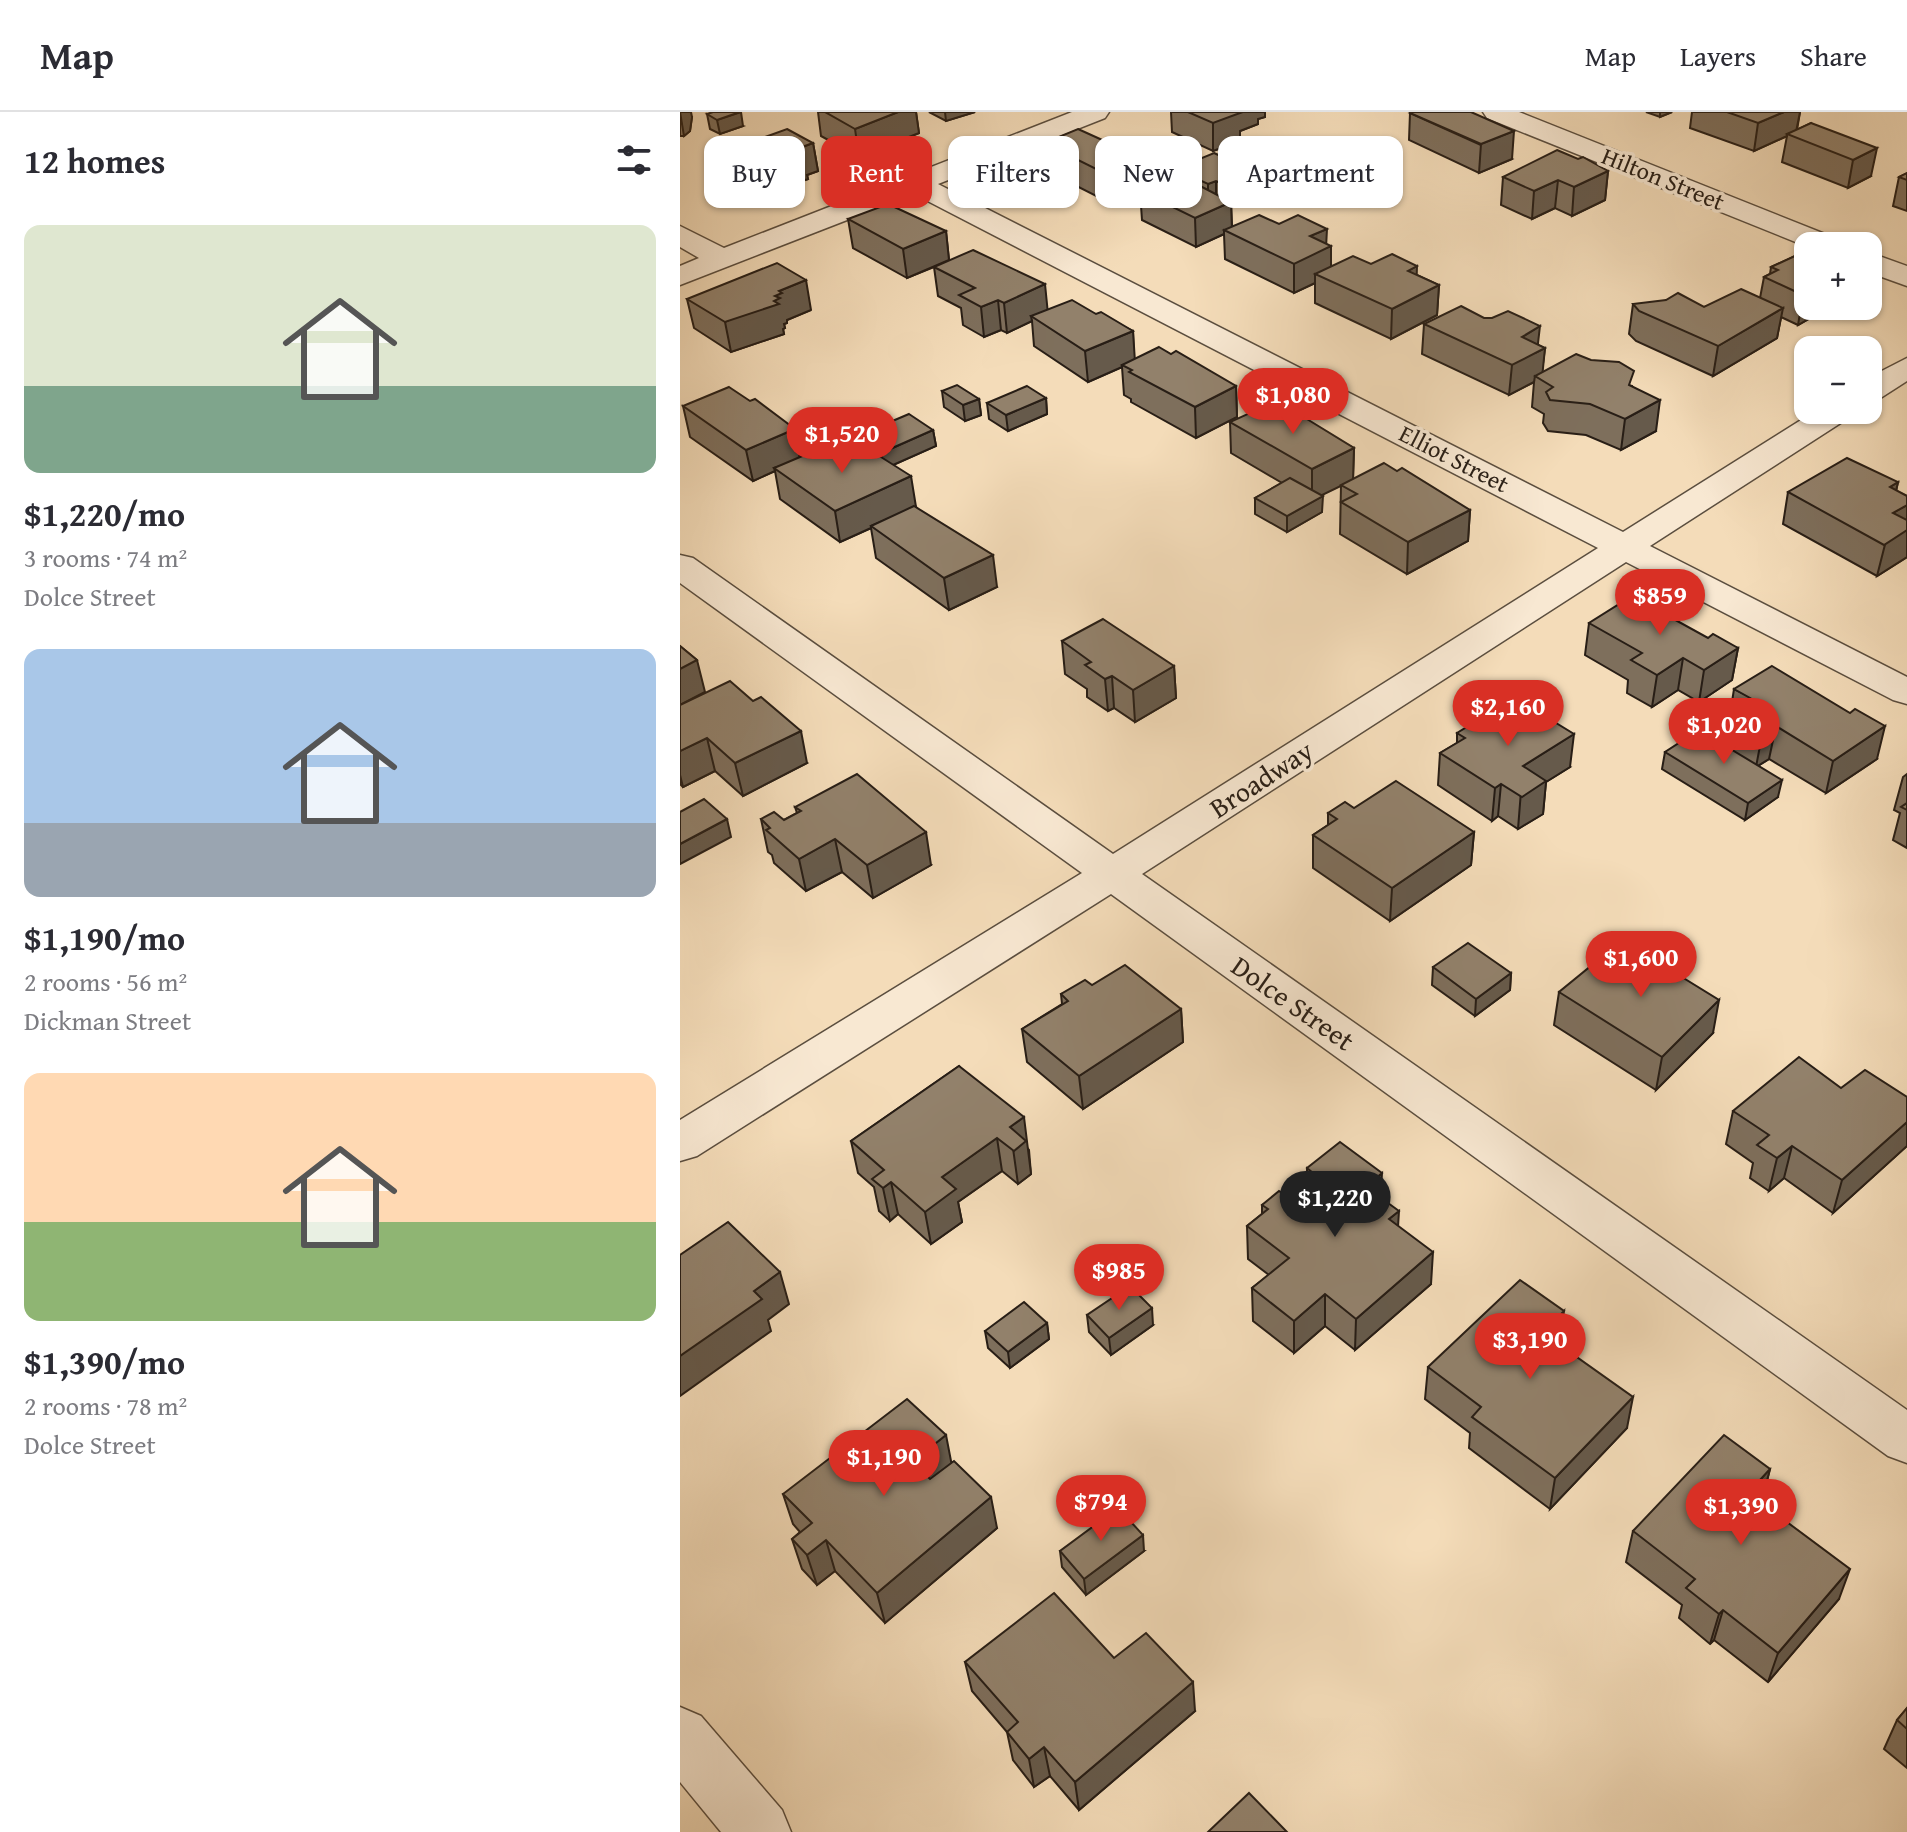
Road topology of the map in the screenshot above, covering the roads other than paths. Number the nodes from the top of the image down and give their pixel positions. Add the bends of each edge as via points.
1 (1096, 112) edge
2 (1496, 112) edge
3 (932, 178) edge
4 (932, 192) edge
5 (854, 208) edge
6 (1795, 232) edge
7 (680, 235) edge
8 (721, 259) junction
9 (1882, 267) edge
10 (680, 276) edge
11 (1907, 277) edge
12 (1907, 367) edge
13 (1882, 383) edge
14 (1817, 424) edge
15 (1624, 546) junction
16 (680, 566) edge
17 (1907, 692) edge
18 (1112, 874) junction
19 (680, 1143) edge
20 (1907, 1440) edge
21 (680, 1736) edge
22 (760, 1832) edge

1 - 3 street
2 - 6 street, Hilton Street
4 - 15 street, Elliot Street
5 - 8 street
7 - 8 street
8 - 10 street
9 - 11 street
12 - 13 street
14 - 15 street, Broadway
15 - 17 street, Elliot Street
15 - 18 street, Broadway
16 - 18 street, Dolce Street
18 - 19 street, Broadway
18 - 20 street, Dolce Street
21 - 22 street

